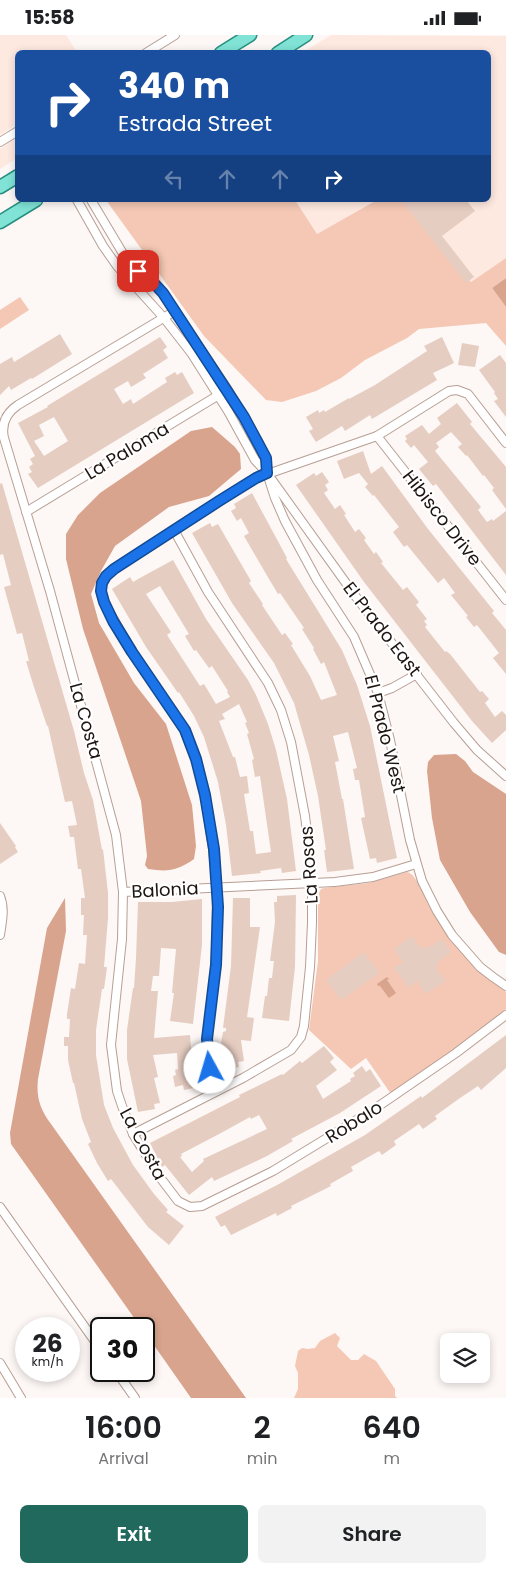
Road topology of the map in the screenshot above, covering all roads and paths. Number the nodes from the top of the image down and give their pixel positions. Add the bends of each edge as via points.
1 (175, 35) edge
2 (250, 35) edge
3 (306, 35) edge
4 (151, 50) edge
5 (226, 50) edge
6 (283, 50) edge
7 (15, 133) edge
8 (0, 142) edge
9 (15, 178) edge
10 (0, 187) edge
11 (33, 202) edge
12 (78, 202) edge
13 (92, 202) edge
14 (0, 222) edge
15 (126, 258) junction
16 (116, 266) junction
17 (175, 311) junction
18 (164, 318) junction
19 (228, 390) junction
20 (219, 395) junction
21 (378, 436) junction
22 (506, 443) edge
23 (267, 473) junction
24 (26, 512) junction
25 (174, 530) junction
26 (506, 600) edge
27 (417, 674) junction
28 (378, 693) junction
29 (506, 776) edge
30 (416, 864) junction
31 (312, 883) junction
32 (217, 888) junction
33 (123, 892) junction
34 (0, 896) edge
35 (0, 935) edge
36 (506, 986) edge
37 (506, 1015) edge
38 (217, 1091) junction
39 (133, 1134) junction
40 (0, 1207) edge
41 (190, 1207) joint
42 (90, 1334) edge
43 (0, 1363) edge
44 (0, 1373) edge
45 (124, 1382) edge
46 (11, 1384) junction
47 (21, 1398) edge
48 (135, 1398) edge

1 - 4 street
2 - 5 main road
3 - 6 main road
7 - 8 street
9 - 10 main road
11 - 14 main road
12 - 16 street, El Prado East
13 - 15 street
15 - 16 street
15 - 17 street via 157,286
16 - 18 street, El Prado East
17 - 18 street, La Costa
17 - 19 street
18 - 20 street, El Prado East
18 - 24 street, La Costa via 8,414 3,434
19 - 20 street, La Paloma
19 - 23 street via 259,443 266,458
20 - 23 street, El Prado East via 255,460
20 - 24 street, La Paloma
21 - 22 street via 446,393 457,390 470,396
21 - 23 street
21 - 26 street, Hibisco Drive
23 - 25 street
23 - 27 street, El Prado East via 356,597
23 - 28 street, El Prado West via 285,521 317,580 354,637
24 - 33 street, La Costa via 110,810
25 - 31 street, La Rosas via 208,592 268,683 280,710 299,779
25 - 32 street via 110,572 103,580 101,591 122,636 178,718 191,744 205,795
27 - 28 street
27 - 29 street, El Prado East via 477,750
28 - 30 street, El Prado West
30 - 31 street, Balonia via 363,879
30 - 36 street, El Prado West via 430,898 452,935 480,967
31 - 32 street, Balonia
31 - 38 street, La Rosas via 310,967 301,1037 284,1054
32 - 33 street, Balonia
32 - 38 street via 216,965 207,1039 210,1068
33 - 39 street, La Costa via 122,939 111,1045 117,1091
34 - 35 street via 4,915
37 - 41 street, Robalo via 328,1139 207,1204
38 - 39 street, La Rosas
39 - 41 street, La Costa via 175,1198
40 - 42 street
43 - 46 street
44 - 46 street
45 - 48 street
46 - 47 street

